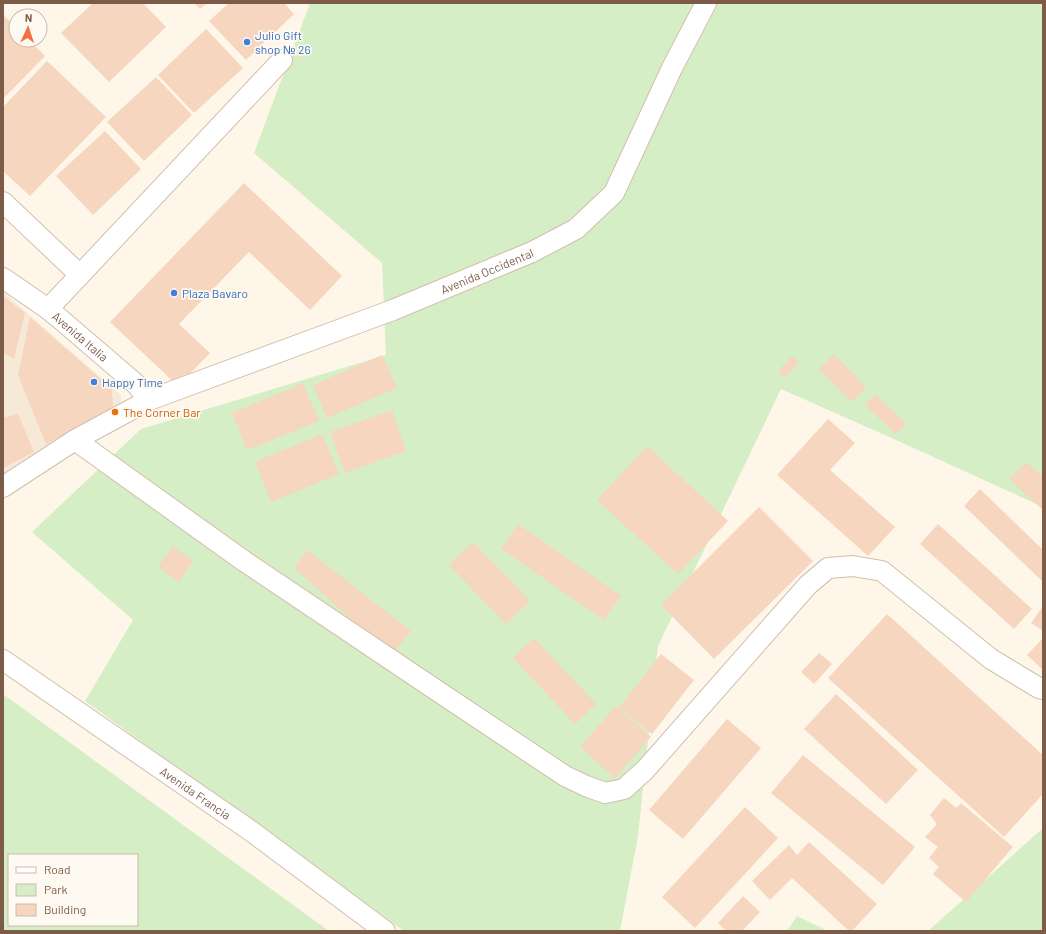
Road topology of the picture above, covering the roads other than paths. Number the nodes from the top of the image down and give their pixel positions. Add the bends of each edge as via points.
1 (706, 3) edge
2 (282, 60) dead end
3 (3, 202) edge
4 (80, 275) junction
5 (3, 278) edge
6 (48, 309) junction
7 (149, 400) junction
8 (75, 440) junction
9 (3, 487) edge
10 (3, 660) edge
11 (1043, 689) edge
12 (385, 931) edge

1 - 7 street, Avenida Occidental via 672,68 614,193 576,229 532,252 394,310
2 - 4 street
3 - 4 street
4 - 6 street
5 - 6 street, Avenida Italia
6 - 7 street, Avenida Italia via 136,384
7 - 8 street
8 - 9 street
8 - 11 street via 244,561 565,776 605,792 624,789 645,770 808,585 828,568 853,566 882,571 991,659
10 - 12 street, Avenida Francia via 251,831

